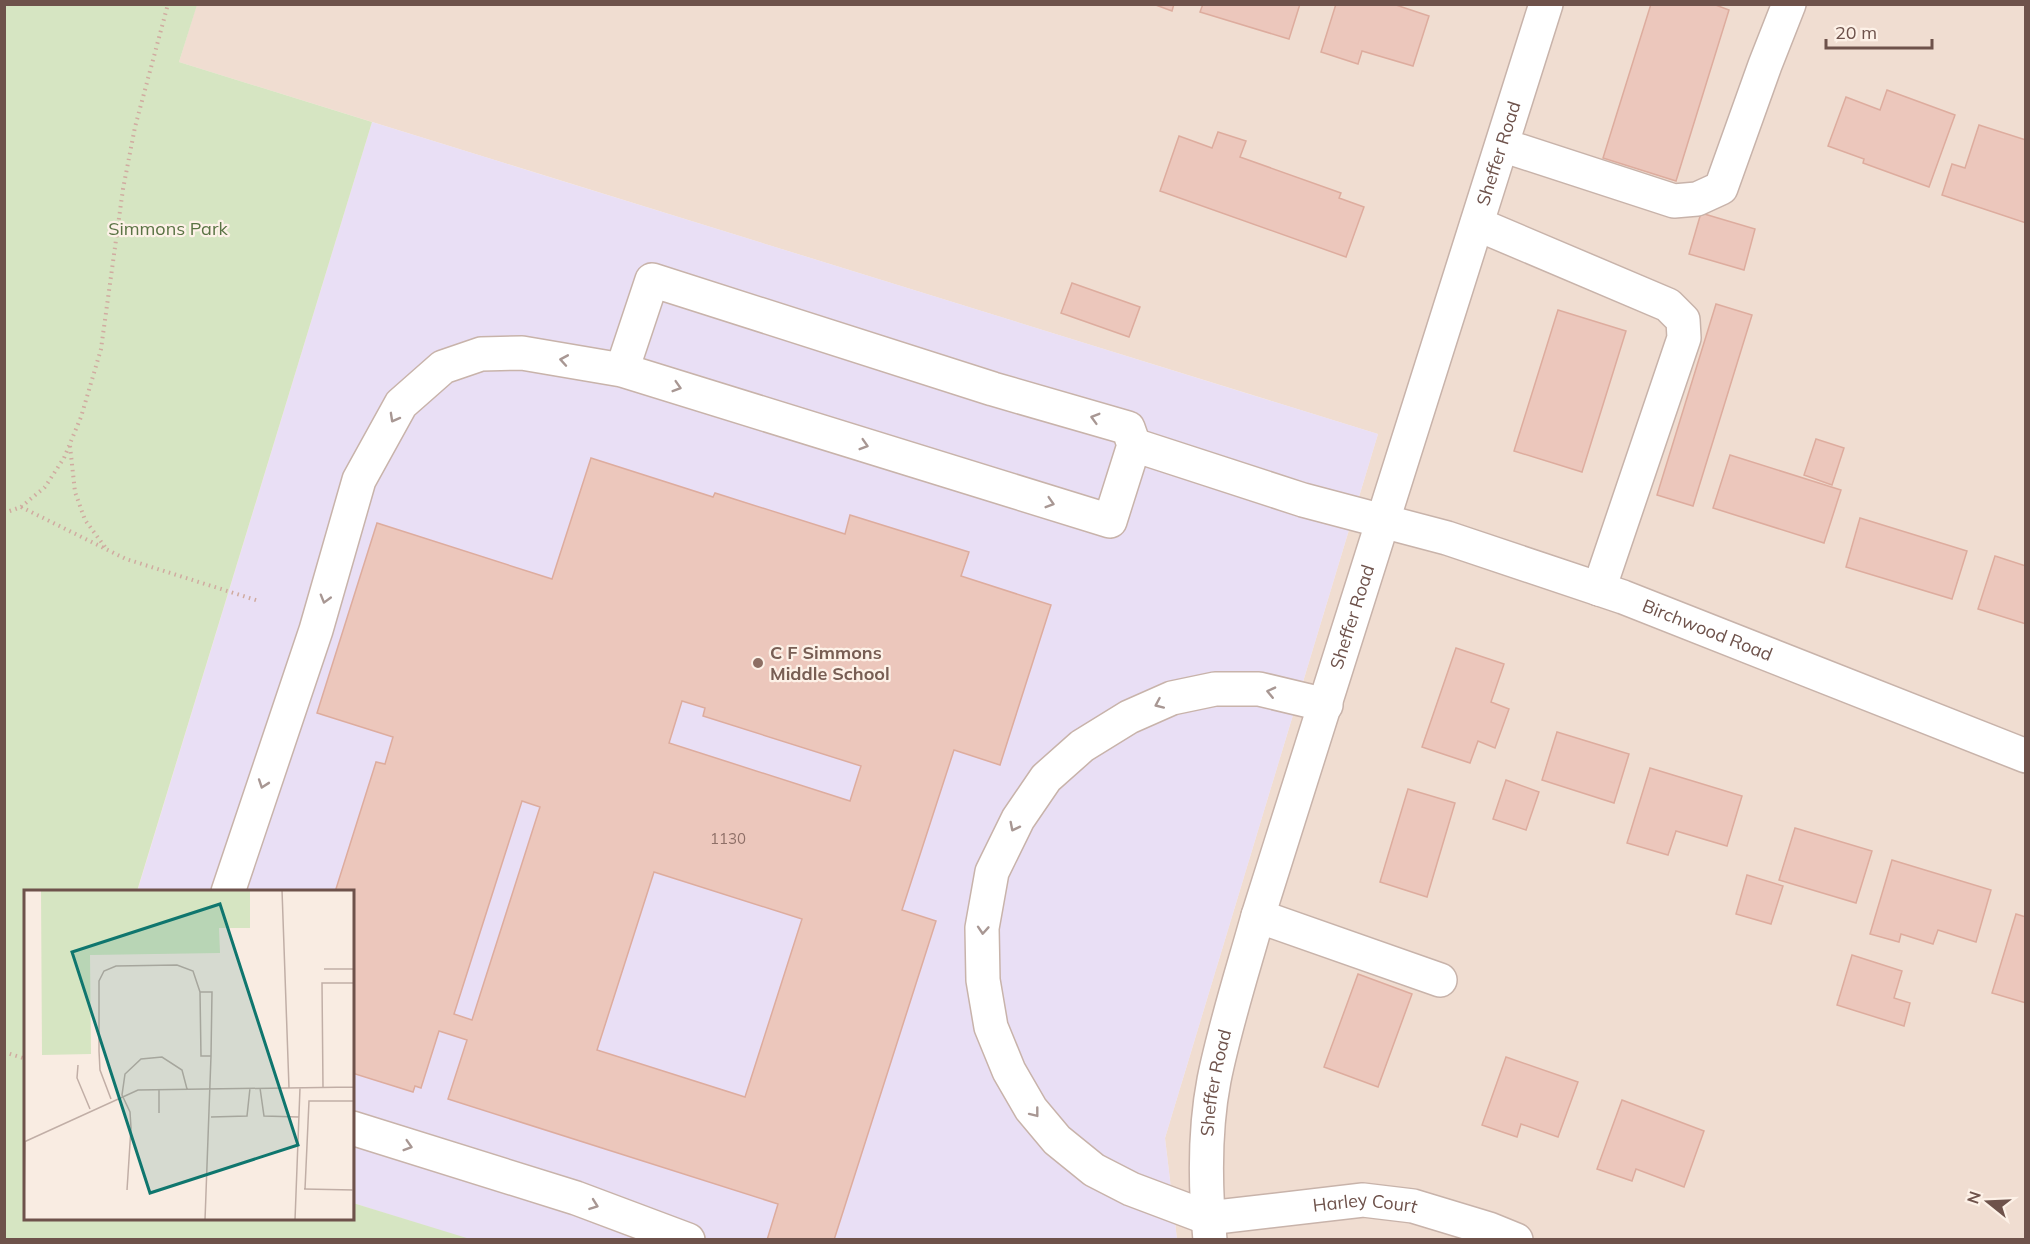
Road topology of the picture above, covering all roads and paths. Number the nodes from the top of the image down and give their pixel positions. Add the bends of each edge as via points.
1 (168, 4) edge
2 (1546, 4) edge
3 (1789, 4) edge
4 (1502, 145) junction
5 (1477, 224) junction
6 (622, 370) junction
7 (70, 445) junction
8 (1134, 445) junction
9 (21, 507) junction
10 (4, 513) edge
11 (1384, 520) junction
12 (106, 548) junction
13 (1599, 589) junction
14 (259, 601) dead end
15 (1326, 705) junction
16 (2025, 756) edge
17 (228, 890) edge
18 (1258, 916) junction
19 (1440, 980) dead end
20 (4, 1052) edge
21 (24, 1058) edge
22 (354, 1129) edge
23 (1209, 1229) edge
24 (688, 1239) edge
25 (1516, 1239) edge

1 - 7 path via 135,127 101,349
2 - 4 street, Sheffer Road
3 - 4 street via 1721,188 1697,199 1674,201
4 - 5 street, Sheffer Road
5 - 11 street, Sheffer Road
5 - 13 street via 1668,305 1683,320 1684,338
6 -> 8 street via 1110,521
8 -> 6 street via 1128,428 652,280
6 -> 17 street via 522,353 481,354 443,367 401,404 359,480 316,630
7 - 9 path via 45,488
7 - 12 path via 75,492 85,520
8 - 11 street, Birchwood Road via 1303,500
9 - 10 path
9 - 12 path
11 - 13 street, Birchwood Road
11 - 15 street, Sheffer Road
12 - 14 path via 126,559
13 - 16 street, Birchwood Road
15 - 18 street, Sheffer Road
15 -> 23 street via 1258,689 1215,689 1172,698 1129,717 1082,746 1046,778 1018,819 992,872 982,927 983,980 991,1027 1009,1071 1031,1109 1057,1140 1094,1170
18 - 19 street
18 - 23 street, Sheffer Road via 1214,1081 1206,1167
20 - 21 path
22 -> 24 street via 576,1198
23 - 25 street, Harley Court via 1363,1200 1413,1206

